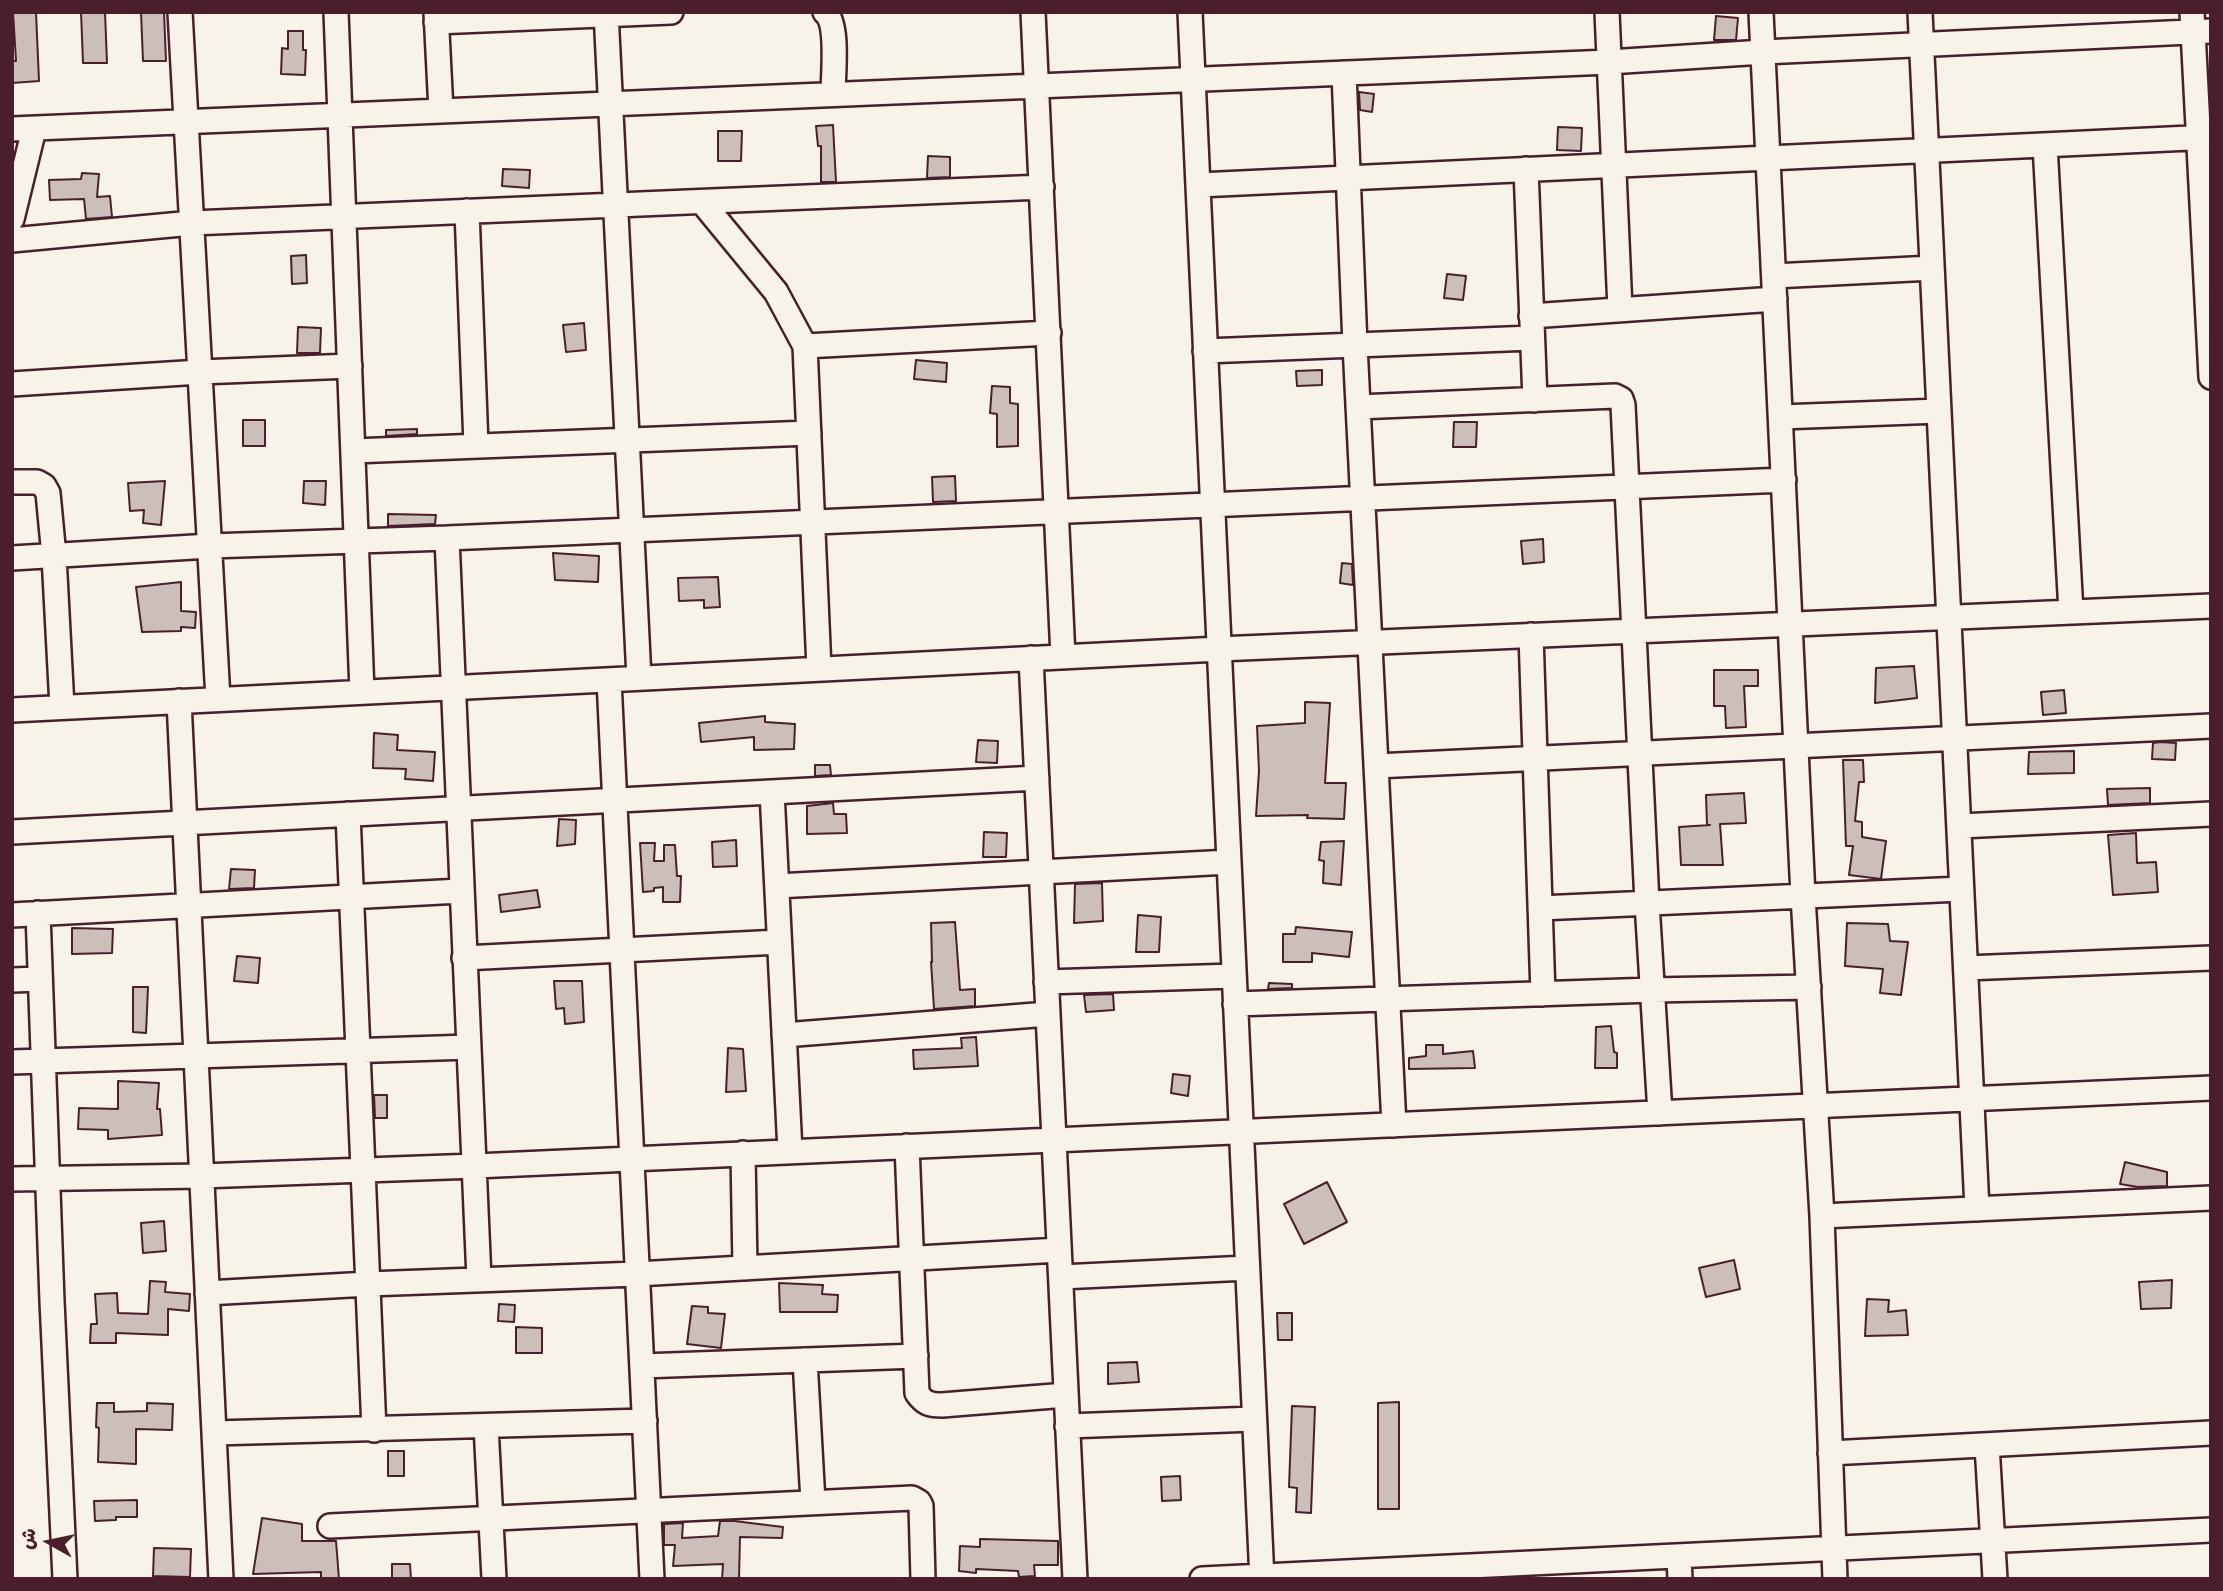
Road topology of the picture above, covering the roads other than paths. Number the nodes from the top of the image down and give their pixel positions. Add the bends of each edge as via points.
1 (180, 12) edge
2 (337, 12) edge
3 (671, 12) edge
4 (825, 12) edge
5 (1033, 12) edge
6 (1190, 12) edge
7 (1607, 12) edge
8 (1761, 12) edge
9 (1920, 12) edge
10 (606, 14) edge
11 (436, 17) edge
12 (2198, 25) edge
13 (1922, 45) junction
14 (1763, 52) junction
15 (1609, 62) junction
16 (1344, 73) junction
17 (1193, 79) junction
18 (1037, 85) junction
19 (833, 94) junction
20 (611, 105) junction
21 (441, 111) junction
22 (340, 116) junction
23 (186, 122) junction
24 (23, 129) edge
25 (2205, 138) edge
26 (2045, 145) junction
27 (1928, 150) junction
28 (1769, 158) junction
29 (1613, 165) junction
30 (1526, 169) junction
31 (1348, 178) junction
32 (1199, 185) junction
33 (1042, 187) junction
34 (702, 202) junction
35 (615, 206) junction
36 (467, 211) junction
37 (344, 217) junction
38 (12, 219) edge
39 (192, 223) junction
40 (12, 240) edge
41 (1932, 268) junction
42 (1774, 276) junction
43 (1775, 299) junction
44 (1620, 309) junction
45 (1531, 327) junction
46 (1049, 334) junction
47 (1355, 345) junction
48 (805, 346) junction
49 (1205, 351) junction
50 (350, 366) junction
51 (200, 372) junction
52 (2211, 376) edge
53 (12, 384) edge
54 (1535, 400) junction
55 (1358, 407) junction
56 (1940, 411) junction
57 (1781, 417) junction
58 (809, 433) junction
59 (628, 439) junction
60 (476, 445) junction
61 (353, 451) junction
62 (1784, 480) junction
63 (12, 482) edge
64 (1628, 487) junction
65 (1363, 498) junction
66 (1213, 504) junction
67 (1057, 510) junction
68 (813, 521) junction
69 (632, 528) junction
70 (447, 538) junction
71 (356, 540) junction
72 (210, 546) junction
73 (54, 556) junction
74 (12, 558) edge
75 (2211, 606) edge
76 (2071, 612) junction
77 (1949, 617) junction
78 (1791, 624) junction
79 (1633, 631) junction
80 (1531, 635) junction
81 (1370, 642) junction
82 (1219, 649) junction
83 (1063, 657) junction
84 (1031, 658) junction
85 (819, 669) junction
86 (639, 678) junction
87 (609, 680) junction
88 (453, 689) junction
89 (362, 692) junction
90 (218, 699) junction
91 (178, 701) junction
92 (62, 707) junction
93 (12, 710) edge
94 (2211, 726) edge
95 (1955, 738) junction
96 (1797, 746) junction
97 (1640, 753) junction
98 (1536, 758) junction
99 (1376, 766) junction
100 (1037, 778) junction
101 (772, 792) junction
102 (615, 800) junction
103 (457, 810) junction
104 (348, 814) junction
105 (2211, 814) edge
106 (185, 822) junction
107 (1960, 826) junction
108 (12, 832) edge
109 (1229, 862) junction
110 (1042, 872) junction
111 (777, 886) junction
112 (1961, 889) junction
113 (460, 891) junction
114 (351, 896) junction
115 (1803, 896) junction
116 (1647, 903) junction
117 (188, 905) junction
118 (1540, 908) junction
119 (38, 913) junction
120 (12, 915) edge
121 (779, 942) junction
122 (622, 949) junction
123 (464, 958) junction
124 (2211, 958) edge
125 (1966, 968) junction
126 (1233, 976) junction
127 (40, 979) junction
128 (12, 980) edge
129 (1046, 982) junction
130 (1809, 987) junction
131 (1653, 990) junction
132 (1543, 994) junction
133 (1387, 999) junction
134 (1235, 1004) junction
135 (1048, 1014) junction
136 (784, 1035) junction
137 (469, 1047) junction
138 (358, 1050) junction
139 (196, 1056) junction
140 (43, 1061) junction
141 (12, 1062) edge
142 (2211, 1088) edge
143 (1972, 1098) junction
144 (1814, 1105) junction
145 (1660, 1113) junction
146 (1394, 1125) junction
147 (1241, 1132) junction
148 (1054, 1139) junction
149 (907, 1146) junction
150 (790, 1151) junction
151 (743, 1153) junction
152 (632, 1158) junction
153 (475, 1166) junction
154 (363, 1169) junction
155 (201, 1176) junction
156 (47, 1178) junction
157 (12, 1179) edge
158 (2211, 1198) edge
159 (1977, 1209) junction
160 (1822, 1216) junction
161 (1059, 1250) junction
162 (911, 1257) junction
163 (745, 1268) junction
164 (1247, 1268) junction
165 (637, 1274) junction
166 (1061, 1277) junction
167 (479, 1279) junction
168 (368, 1284) junction
169 (207, 1293) junction
170 (916, 1356) junction
171 (805, 1360) junction
172 (642, 1366) junction
173 (1066, 1395) junction
174 (1254, 1419) junction
175 (645, 1421) junction
176 (486, 1426) junction
177 (1068, 1426) junction
178 (374, 1430) junction
179 (214, 1433) junction
180 (2211, 1433) edge
181 (1987, 1445) junction
182 (1830, 1453) junction
183 (813, 1502) junction
184 (649, 1510) junction
185 (491, 1518) junction
186 (330, 1526) dead end
187 (2211, 1530) edge
188 (1993, 1541) junction
189 (1834, 1548) junction
190 (1679, 1556) junction
191 (1408, 1573) edge
192 (1261, 1577) edge
193 (65, 1579) edge
194 (220, 1579) edge
195 (494, 1579) edge
196 (652, 1579) edge
197 (923, 1579) edge
198 (1075, 1579) edge
199 (1202, 1579) edge
200 (1680, 1579) edge
201 (1835, 1579) edge
202 (1995, 1579) edge

1 - 23 street
2 - 22 street
3 - 10 street
4 - 19 street via 833,28
5 - 18 street
6 - 17 street
7 - 15 street
8 - 14 street
9 - 13 street
10 - 11 street
10 - 20 street
11 - 21 street
12 - 13 street
12 - 25 street
13 - 14 street
13 - 27 street
14 - 15 street
14 - 28 street
15 - 16 street
15 - 29 street
16 - 17 street
16 - 31 street
17 - 18 street
17 - 32 street
18 - 19 street
18 - 33 street
19 - 20 street
20 - 21 street
20 - 35 street
21 - 22 street
22 - 23 street
22 - 37 street
23 - 24 street
23 - 39 street
24 - 38 street
25 - 26 street
25 - 52 street
26 - 27 street
26 - 76 street
27 - 28 street
27 - 41 street
28 - 29 street
28 - 42 street
29 - 30 street
29 - 44 street
30 - 31 street
30 - 45 street
31 - 32 street
31 - 47 street
32 - 49 street
33 - 34 street
33 - 46 street
34 - 35 street
34 - 48 street via 776,292
35 - 36 street
35 - 59 street
36 - 37 street
36 - 60 street
37 - 39 street
37 - 50 street
39 - 40 street
39 - 51 street
41 - 42 street
41 - 56 street
42 - 43 street
43 - 44 street
43 - 57 street
44 - 45 street
45 - 47 street
45 - 54 street
46 - 48 street
46 - 67 street
47 - 49 street
47 - 55 street
48 - 58 street
49 - 66 street
50 - 51 street
50 - 61 street
51 - 53 street
51 - 72 street
54 - 55 street
54 - 64 street via 1615,396 1621,400
55 - 65 street
56 - 57 street
56 - 77 street
57 - 62 street
58 - 59 street
58 - 68 street
59 - 60 street
59 - 69 street
60 - 61 street
61 - 71 street
62 - 64 street
62 - 78 street
63 - 73 street via 37,482 48,493
64 - 65 street
64 - 79 street
65 - 66 street
65 - 81 street
66 - 67 street
66 - 82 street
67 - 68 street
67 - 83 street
68 - 69 street
68 - 85 street
69 - 70 street
69 - 86 street
70 - 71 street
70 - 88 street
71 - 72 street
71 - 89 street
72 - 73 street
72 - 90 street
73 - 74 street
73 - 92 street
75 - 76 street
76 - 77 street
77 - 78 street
77 - 95 street
78 - 79 street
78 - 96 street
79 - 80 street
79 - 97 street
80 - 81 street
80 - 98 street
81 - 82 street
81 - 99 street
82 - 83 street
82 - 109 street
83 - 84 street
84 - 85 street
84 - 100 street
85 - 86 street
86 - 87 street
87 - 88 street
87 - 102 street
88 - 89 street
88 - 103 street
89 - 90 street
90 - 91 street
91 - 92 street
91 - 106 street
92 - 93 street
94 - 95 street
95 - 96 street
95 - 107 street
96 - 97 street
96 - 115 street
97 - 98 street
97 - 116 street
98 - 99 street
98 - 118 street
99 - 133 street
100 - 101 street
100 - 110 street
101 - 102 street
101 - 111 street
102 - 103 street
102 - 122 street
103 - 104 street
103 - 113 street
104 - 106 street
104 - 114 street
105 - 107 street
106 - 108 street
106 - 117 street
107 - 112 street
109 - 110 street
109 - 126 street
110 - 111 street
110 - 129 street
111 - 121 street
112 - 115 street
112 - 125 street
113 - 114 street
113 - 123 street
114 - 117 street
114 - 138 street
115 - 116 street
115 - 130 street
116 - 118 street
116 - 131 street
117 - 119 street
117 - 139 street
118 - 132 street
119 - 120 street
119 - 127 street
121 - 122 street
121 - 136 street
122 - 123 street
122 - 152 street
123 - 137 street
124 - 125 street
125 - 143 street
126 - 129 street
126 - 134 street
127 - 128 street
127 - 140 street
129 - 135 street
130 - 131 street
130 - 144 street
131 - 132 street
131 - 145 street
132 - 133 street
133 - 134 street
133 - 146 street
134 - 147 street
135 - 136 street
135 - 148 street
136 - 150 street
137 - 138 street
137 - 153 street
138 - 139 street
138 - 154 street
139 - 140 street
139 - 155 street
140 - 141 street
140 - 156 street
142 - 143 street
143 - 144 street
143 - 159 street
144 - 145 street
144 - 160 street
145 - 146 street
146 - 147 street
147 - 148 street
147 - 164 street
148 - 149 street
148 - 161 street
149 - 150 street
149 - 162 street
150 - 151 street
151 - 152 street
151 - 163 street
152 - 153 street
152 - 165 street
153 - 154 street
153 - 167 street
154 - 155 street
154 - 168 street
155 - 156 street
155 - 169 street
156 - 157 street
156 - 193 street
158 - 159 street
159 - 160 street
160 - 182 street
161 - 162 street
161 - 166 street
162 - 163 street
162 - 170 street
163 - 165 street
164 - 166 street
164 - 174 street
165 - 167 street
165 - 172 street
166 - 173 street
167 - 168 street
168 - 169 street
168 - 178 street
169 - 179 street
170 - 171 street
170 - 173 street via 917,1393 930,1405
171 - 172 street
171 - 183 street
172 - 175 street
173 - 177 street
174 - 177 street
174 - 192 street
175 - 176 street
175 - 184 street
176 - 178 street
176 - 185 street
177 - 198 street
178 - 179 street
179 - 194 street
180 - 181 street
181 - 182 street
181 - 188 street
182 - 189 street
183 - 184 street
183 - 197 street via 912,1498 919,1502
184 - 185 street
184 - 196 street
185 - 186 street
185 - 195 street
187 - 188 street
188 - 189 street
188 - 202 street
189 - 190 street
189 - 201 street
190 - 191 street
190 - 200 street
191 - 192 street
192 - 199 street

